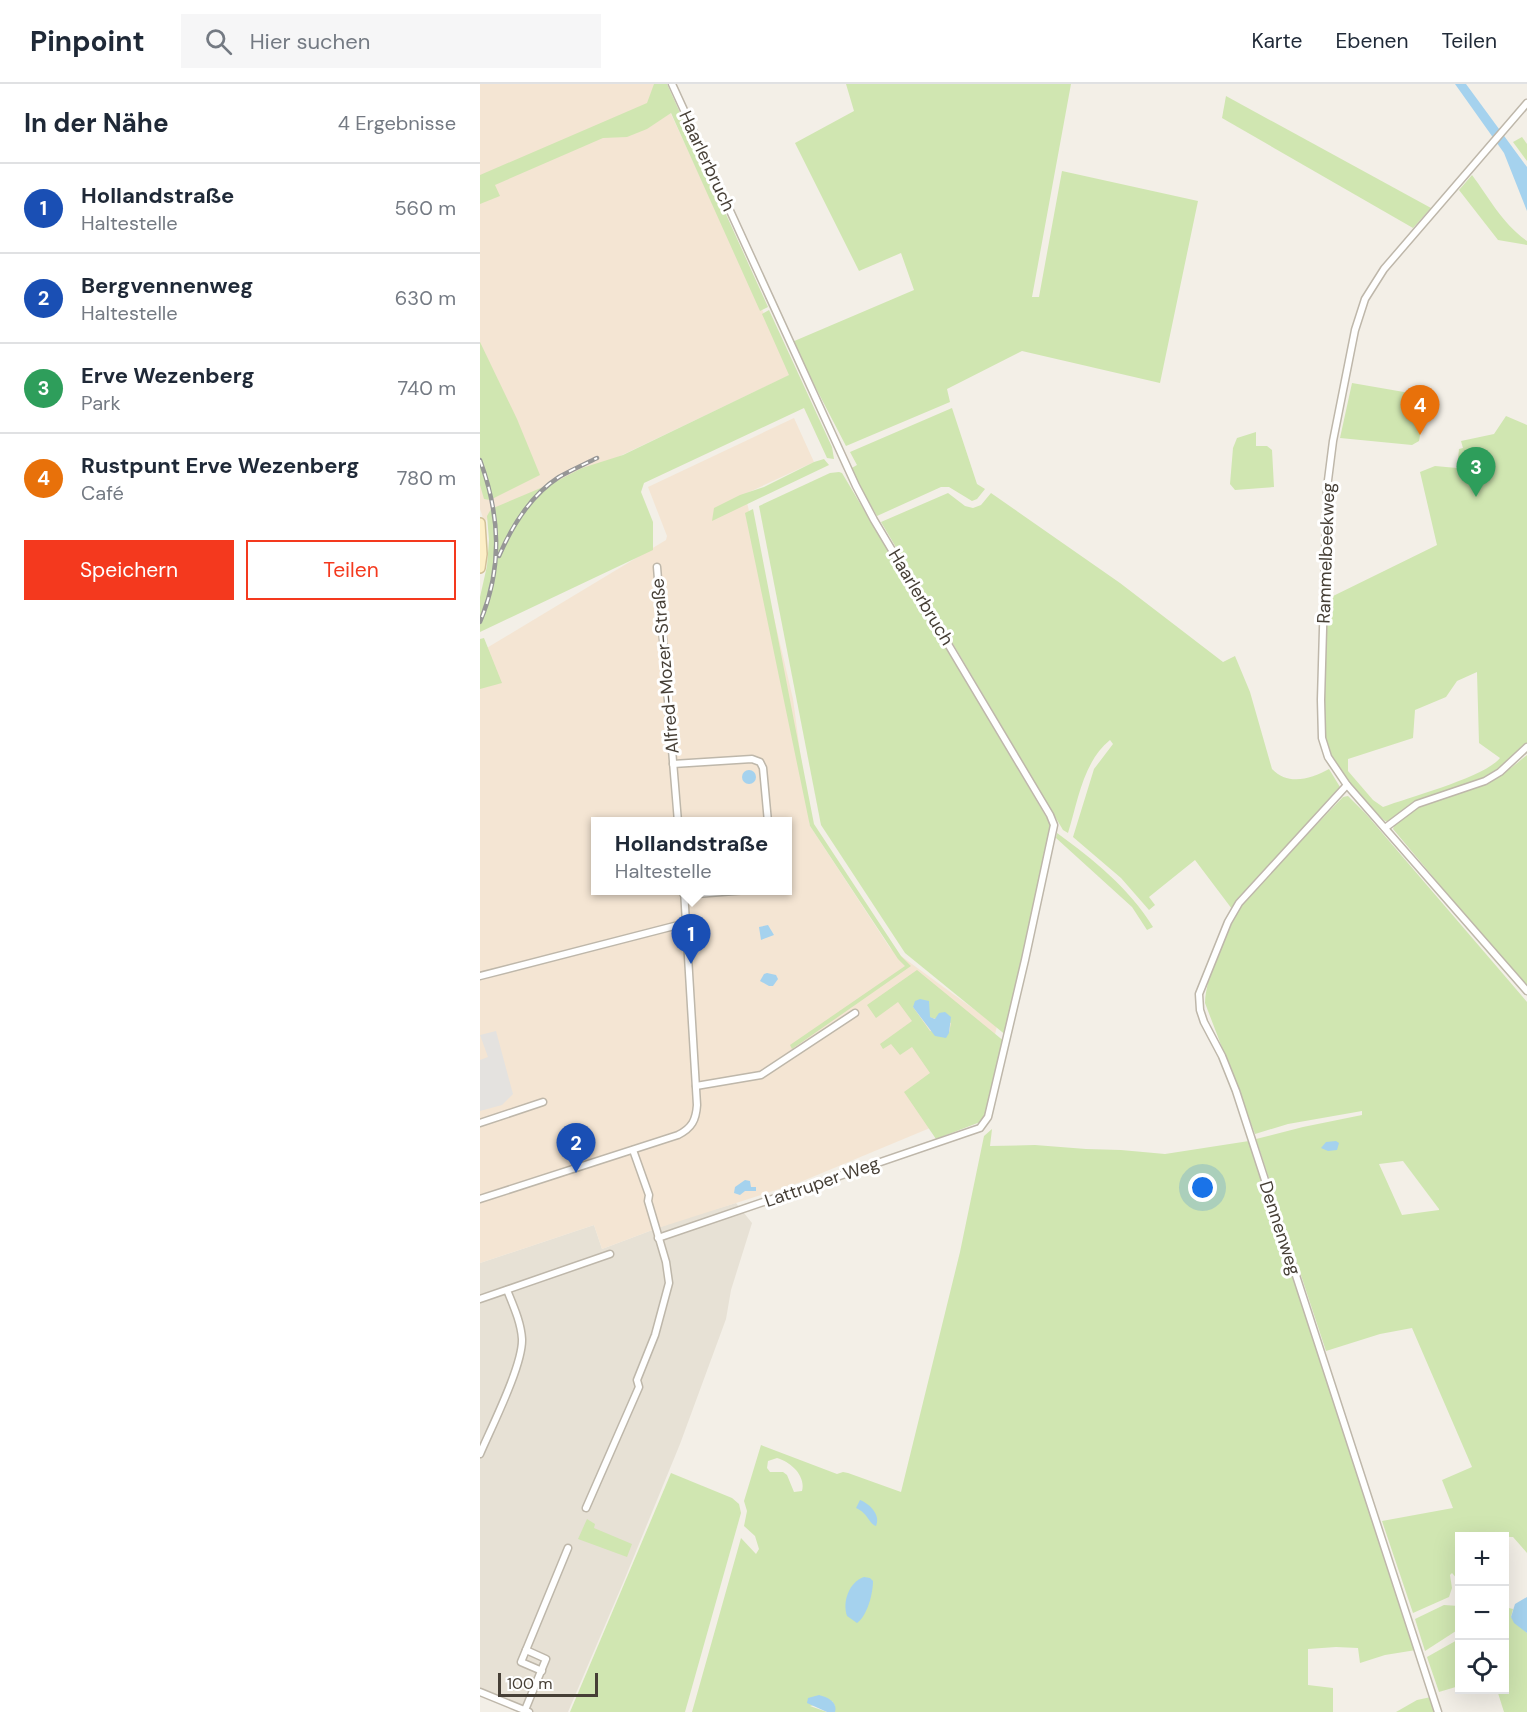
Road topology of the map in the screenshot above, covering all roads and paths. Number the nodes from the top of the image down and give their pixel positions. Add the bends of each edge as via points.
1 (672, 84) edge
2 (1527, 103) edge
3 (480, 523) edge
4 (657, 567) dead end
5 (480, 568) edge
6 (1527, 747) edge
7 (673, 764) junction
8 (1347, 785) junction
9 (678, 817) edge
10 (768, 817) edge
11 (1385, 828) junction
12 (684, 895) edge
13 (686, 923) junction
14 (480, 976) edge
15 (1527, 991) edge
16 (855, 1013) dead end
17 (696, 1086) junction
18 (543, 1102) dead end
19 (480, 1123) edge
20 (984, 1124) joint
21 (633, 1150) junction
22 (480, 1199) edge
23 (657, 1238) junction
24 (610, 1254) dead end
25 (507, 1290) junction
26 (480, 1299) edge
27 (480, 1454) edge
28 (586, 1508) dead end
29 (568, 1548) dead end
30 (526, 1650) junction
31 (542, 1671) junction
32 (480, 1692) edge
33 (527, 1711) edge
34 (1438, 1712) edge

1 - 20 street, Haarlerbruch via 856,486 1053,820 1028,948
2 - 8 street, Rammelbeekweg via 1384,269 1365,299 1355,330 1327,488 1321,700 1324,746
3 - 5 main road
4 - 7 street, Alfred-Mozer-Straße
6 - 11 street via 1485,781 1417,804
7 - 9 street, Alfred-Mozer-Straße
7 - 10 street, Alfred-Mozer-Straße via 752,759 760,762
8 - 11 street, Rammelbeekweg
8 - 34 street, Dennenweg via 1239,903 1200,989 1200,1010 1236,1091
11 - 15 street, Rammelbeekweg
12 - 13 street
13 - 14 street
13 - 17 street
16 - 17 street via 761,1075
17 - 21 street via 696,1113 690,1127
18 - 19 street
20 - 23 street, Lattruper Weg via 952,1139
21 - 22 street
21 - 23 street via 649,1195
23 - 28 street via 669,1275 666,1298 637,1380 639,1387
24 - 25 street
25 - 26 street
25 - 27 street via 518,1321 521,1349
29 - 30 street
30 - 31 street via 546,1659
30 - 31 street via 521,1662
31 - 33 street
32 - 33 street

